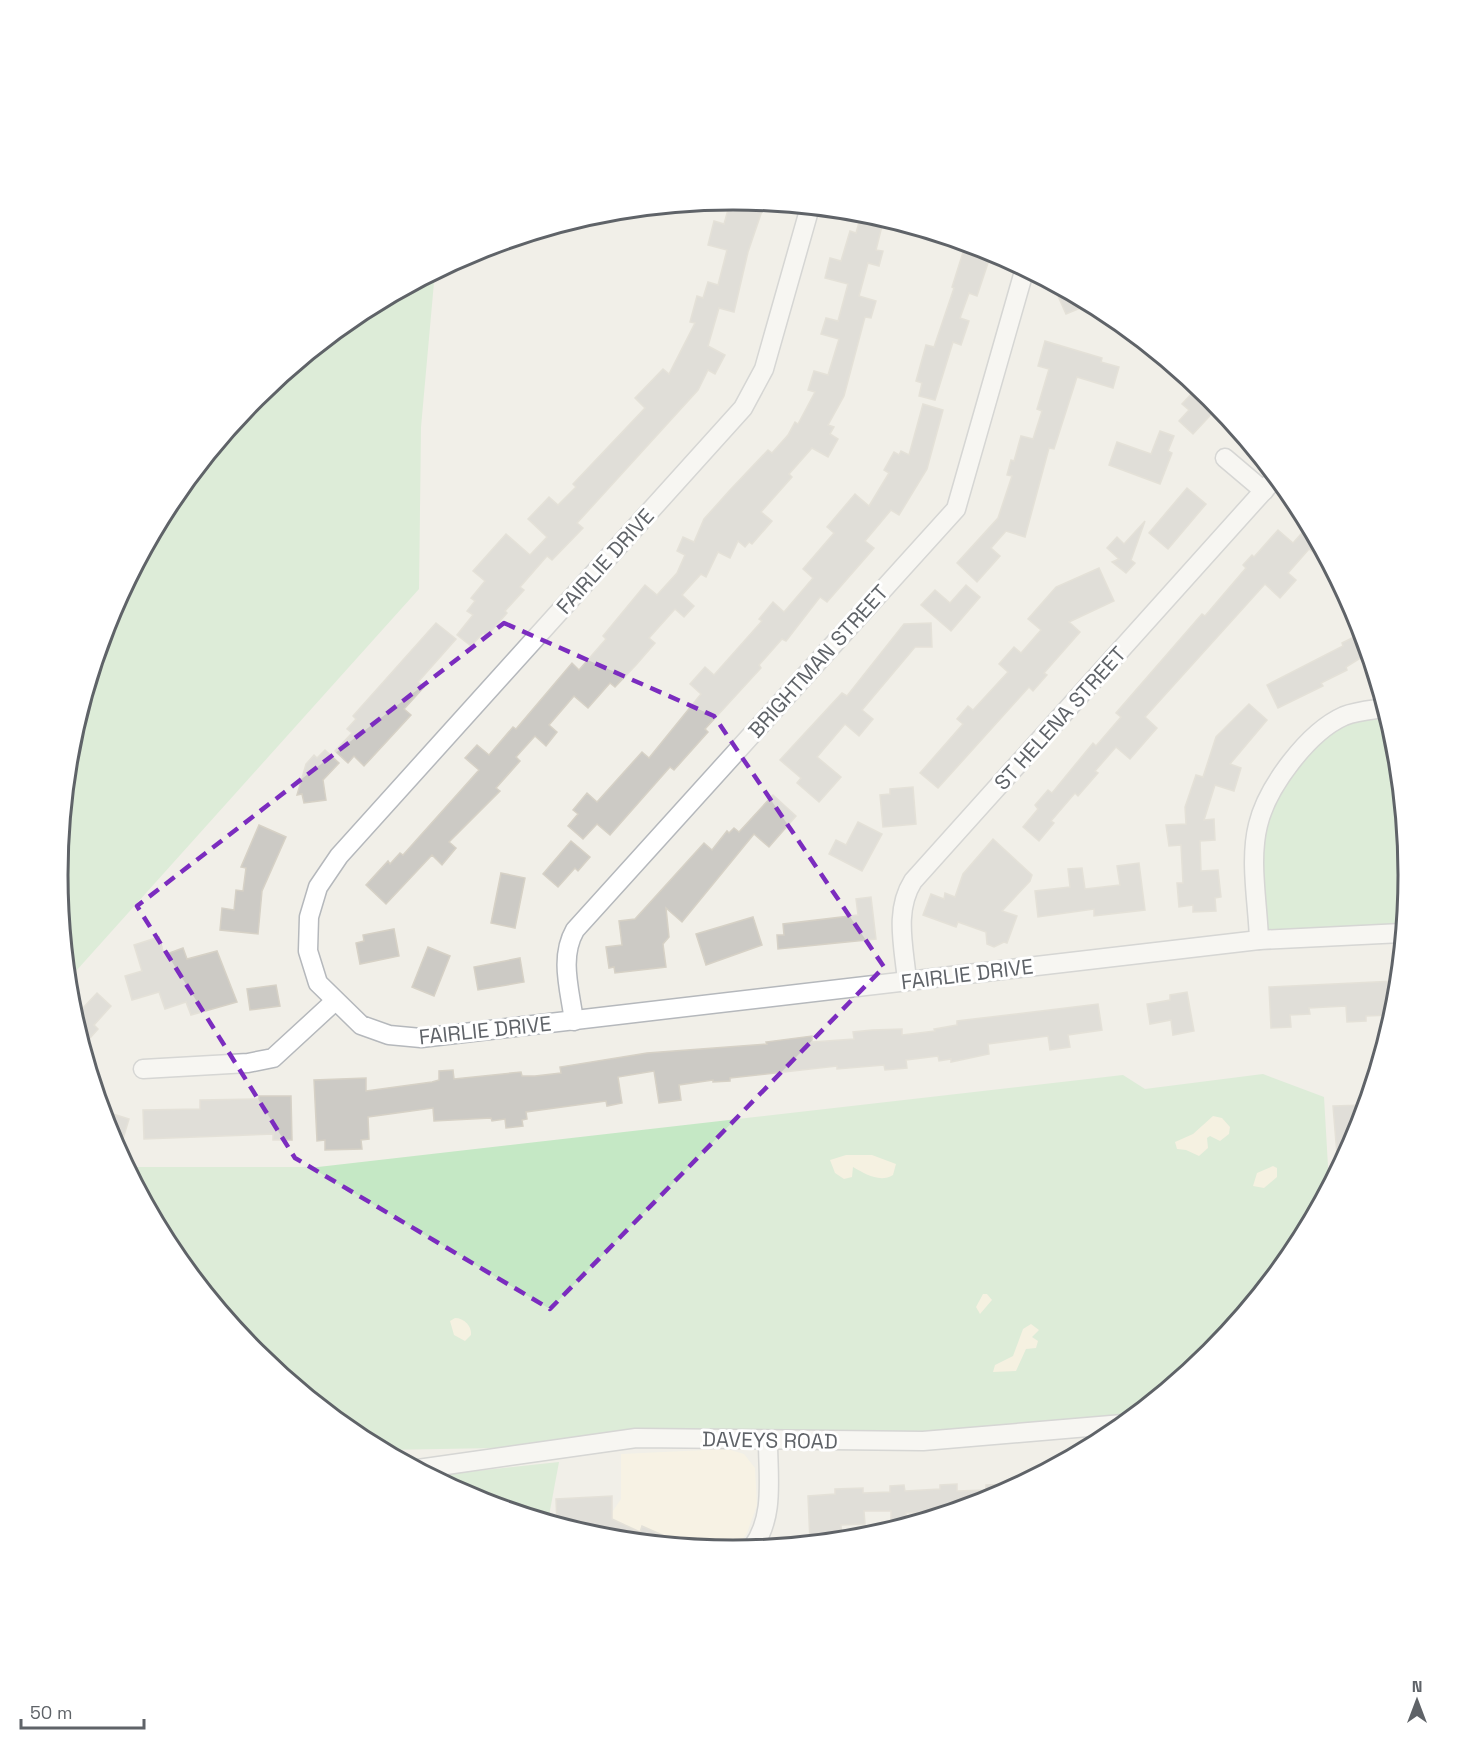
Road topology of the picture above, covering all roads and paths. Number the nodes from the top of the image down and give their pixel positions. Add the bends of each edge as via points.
1 (808, 214) edge
2 (1023, 276) edge
3 (1225, 458) dead end
4 (1270, 484) edge
5 (1264, 491) junction
6 (1377, 709) edge
7 (1395, 933) edge
8 (1259, 940) junction
9 (907, 981) junction
10 (335, 1001) junction
11 (574, 1021) junction
12 (143, 1069) dead end
13 (1104, 1426) edge
14 (768, 1441) junction
15 (431, 1467) edge
16 (757, 1539) edge

1 - 10 street, FAIRLIE DRIVE via 764,369 743,408 339,856 318,886 309,917 308,951 318,983
2 - 11 street, BRIGHTMAN STREET via 956,509 575,930 566,958
3 - 5 street
4 - 5 street, ST HELENA STREET
5 - 9 street, ST HELENA STREET via 914,881 906,893 901,917
6 - 8 street via 1346,715 1327,725 1292,764 1266,802 1255,847
7 - 8 street, FAIRLIE DRIVE
8 - 9 street, FAIRLIE DRIVE
9 - 11 street, FAIRLIE DRIVE
10 - 11 street, FAIRLIE DRIVE via 361,1025 389,1035 421,1038
10 - 12 street via 273,1058
13 - 14 street, DAVEYS ROAD via 923,1441
14 - 15 street, DAVEYS ROAD via 636,1438
14 - 16 street via 769,1503

